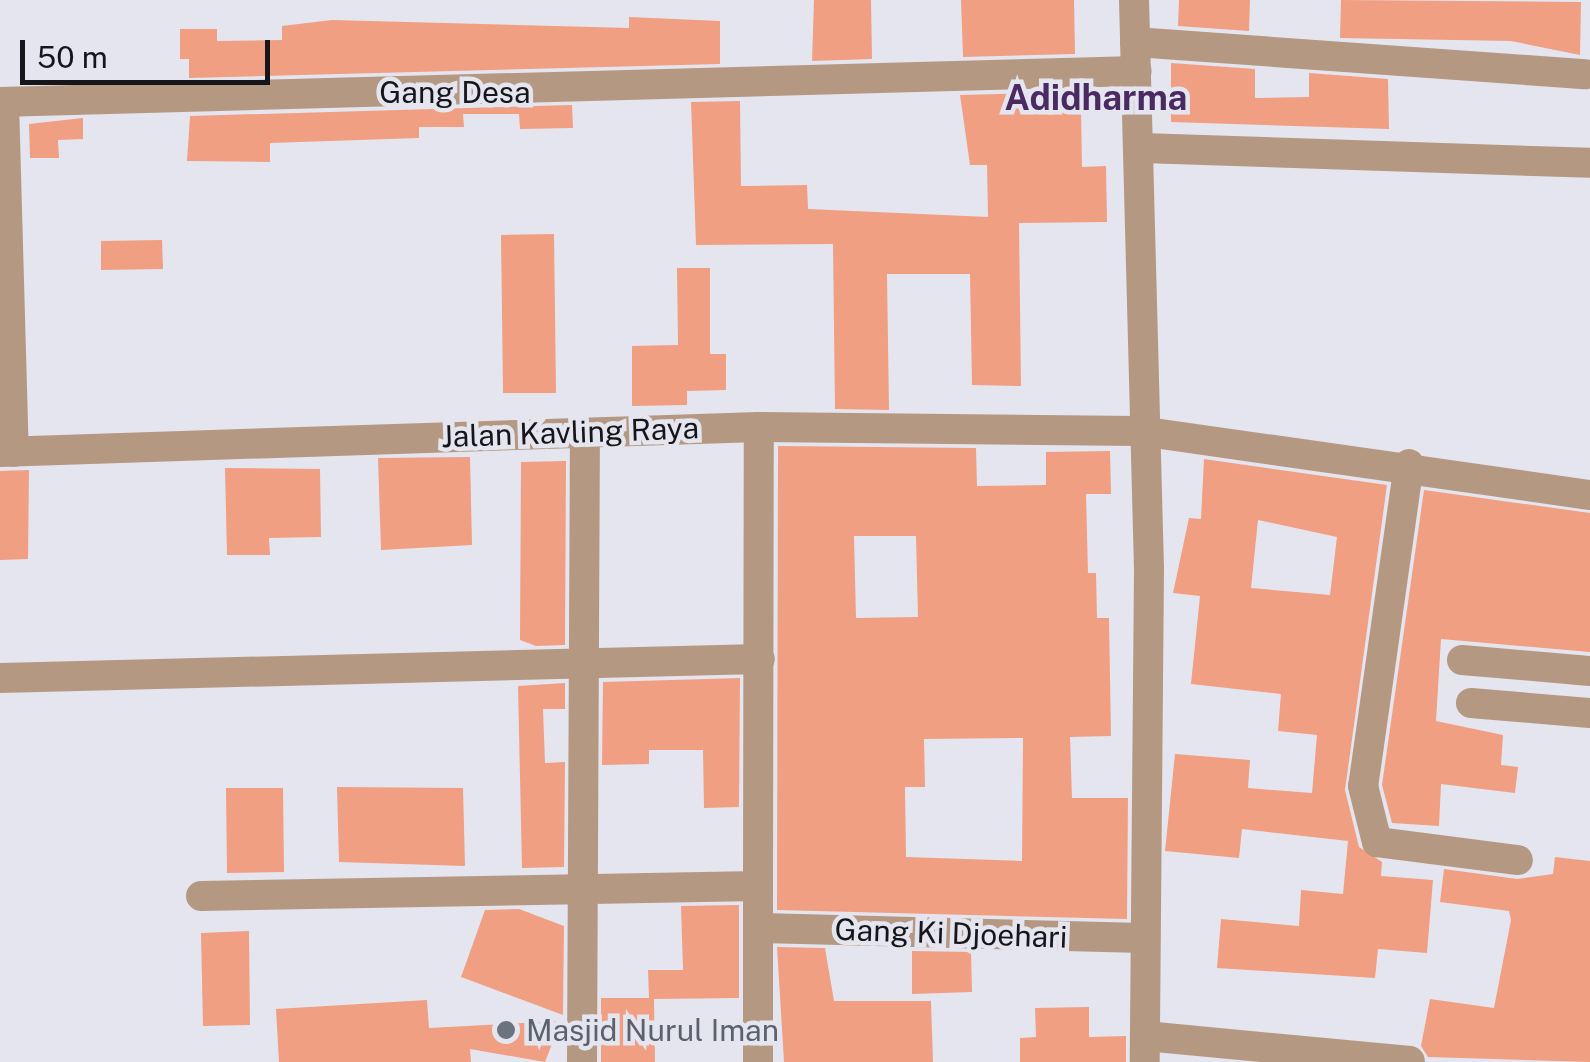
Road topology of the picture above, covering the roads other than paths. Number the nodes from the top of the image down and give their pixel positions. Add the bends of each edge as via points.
1 (1134, 0) edge
2 (1136, 57) junction
3 (1584, 74) dead end
4 (2, 102) edge
5 (1142, 148) junction
6 (1590, 163) edge
7 (759, 426) junction
8 (1140, 431) junction
9 (585, 432) junction
10 (7, 452) edge
11 (1409, 464) junction
12 (1590, 495) edge
13 (760, 659) junction
14 (1462, 660) dead end
15 (580, 667) junction
16 (1590, 671) edge
17 (0, 678) edge
18 (1472, 703) dead end
19 (1590, 713) edge
20 (1518, 860) dead end
21 (583, 882) junction
22 (758, 886) junction
23 (202, 896) dead end
24 (759, 928) junction
25 (1143, 938) junction
26 (1145, 1049) edge
27 (1410, 1061) edge
28 (582, 1062) edge
29 (758, 1062) edge

1 - 2 street
2 - 3 street, Gang Desa
2 - 4 street, Gang Desa
2 - 5 street
4 - 10 street, Gang Desa
5 - 6 street
5 - 8 street
7 - 8 street, Jalan Kavling Raya
7 - 9 street, Jalan Kavling Raya
7 - 13 street
8 - 11 street, Jalan Kavling Raya
8 - 25 street via 1150,657
9 - 10 street, Jalan Kavling Raya
9 - 15 street
11 - 12 street, Jalan Kavling Raya
11 - 20 street via 1363,786 1378,842
13 - 15 street
13 - 22 street
14 - 16 street
15 - 17 street
15 - 21 street
18 - 19 street
21 - 22 street
21 - 23 street
21 - 28 street
22 - 24 street
24 - 25 street, Gang Ki Djoehari
24 - 29 street
25 - 26 street
26 - 27 street

